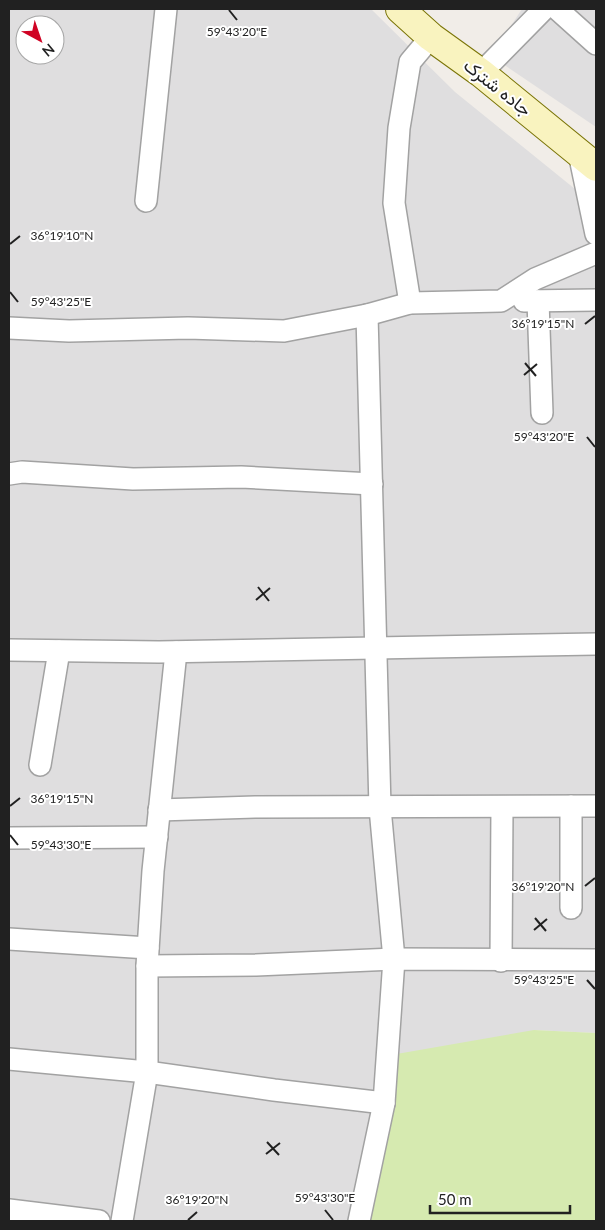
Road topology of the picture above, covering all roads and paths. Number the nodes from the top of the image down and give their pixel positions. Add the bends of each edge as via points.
1 (166, 9) edge
2 (400, 9) edge
3 (544, 9) edge
4 (558, 9) edge
5 (431, 37) junction
6 (596, 44) edge
7 (481, 73) junction
8 (588, 160) edge
9 (146, 201) dead end
10 (596, 234) edge
11 (596, 253) edge
12 (596, 300) edge
13 (502, 301) junction
14 (538, 301) junction
15 (410, 303) junction
16 (367, 314) junction
17 (9, 328) edge
18 (542, 413) dead end
19 (9, 474) edge
20 (372, 484) junction
21 (596, 644) edge
22 (376, 647) junction
23 (9, 650) edge
24 (59, 651) junction
25 (176, 652) junction
26 (40, 765) dead end
27 (571, 806) junction
28 (596, 806) edge
29 (502, 807) junction
30 (380, 808) junction
31 (159, 810) junction
32 (156, 837) junction
33 (9, 838) edge
34 (572, 908) dead end
35 (9, 940) edge
36 (147, 957) junction
37 (394, 960) junction
38 (596, 960) edge
39 (502, 961) junction
40 (9, 1059) edge
41 (147, 1072) junction
42 (384, 1102) junction
43 (9, 1210) edge
44 (99, 1221) edge
45 (122, 1221) edge
46 (359, 1221) edge

1 - 9 street
2 - 5 main road, جاده شترک
3 - 7 street
4 - 6 street
5 - 7 main road, جاده شترک
5 - 15 street via 410,62 399,128 394,203
7 - 8 main road, جاده شترک
8 - 10 street
11 - 13 street via 535,279
12 - 14 street
13 - 14 street
13 - 15 street
14 - 18 street
15 - 16 street
16 - 17 street via 284,331
16 - 20 street
19 - 20 street via 22,472 133,479 241,477
20 - 22 street
21 - 22 street
22 - 25 street
22 - 30 street
23 - 24 street
24 - 25 street
24 - 26 street
25 - 31 street
27 - 28 street
27 - 29 street
27 - 34 street
29 - 30 street
29 - 39 street
30 - 31 street
30 - 37 street
31 - 32 street
32 - 33 street
32 - 36 street
35 - 36 street
36 - 37 street via 256,965
36 - 41 street
37 - 39 street
37 - 42 street
38 - 39 street
40 - 41 street
41 - 42 street
41 - 45 street
42 - 46 street
43 - 44 street

